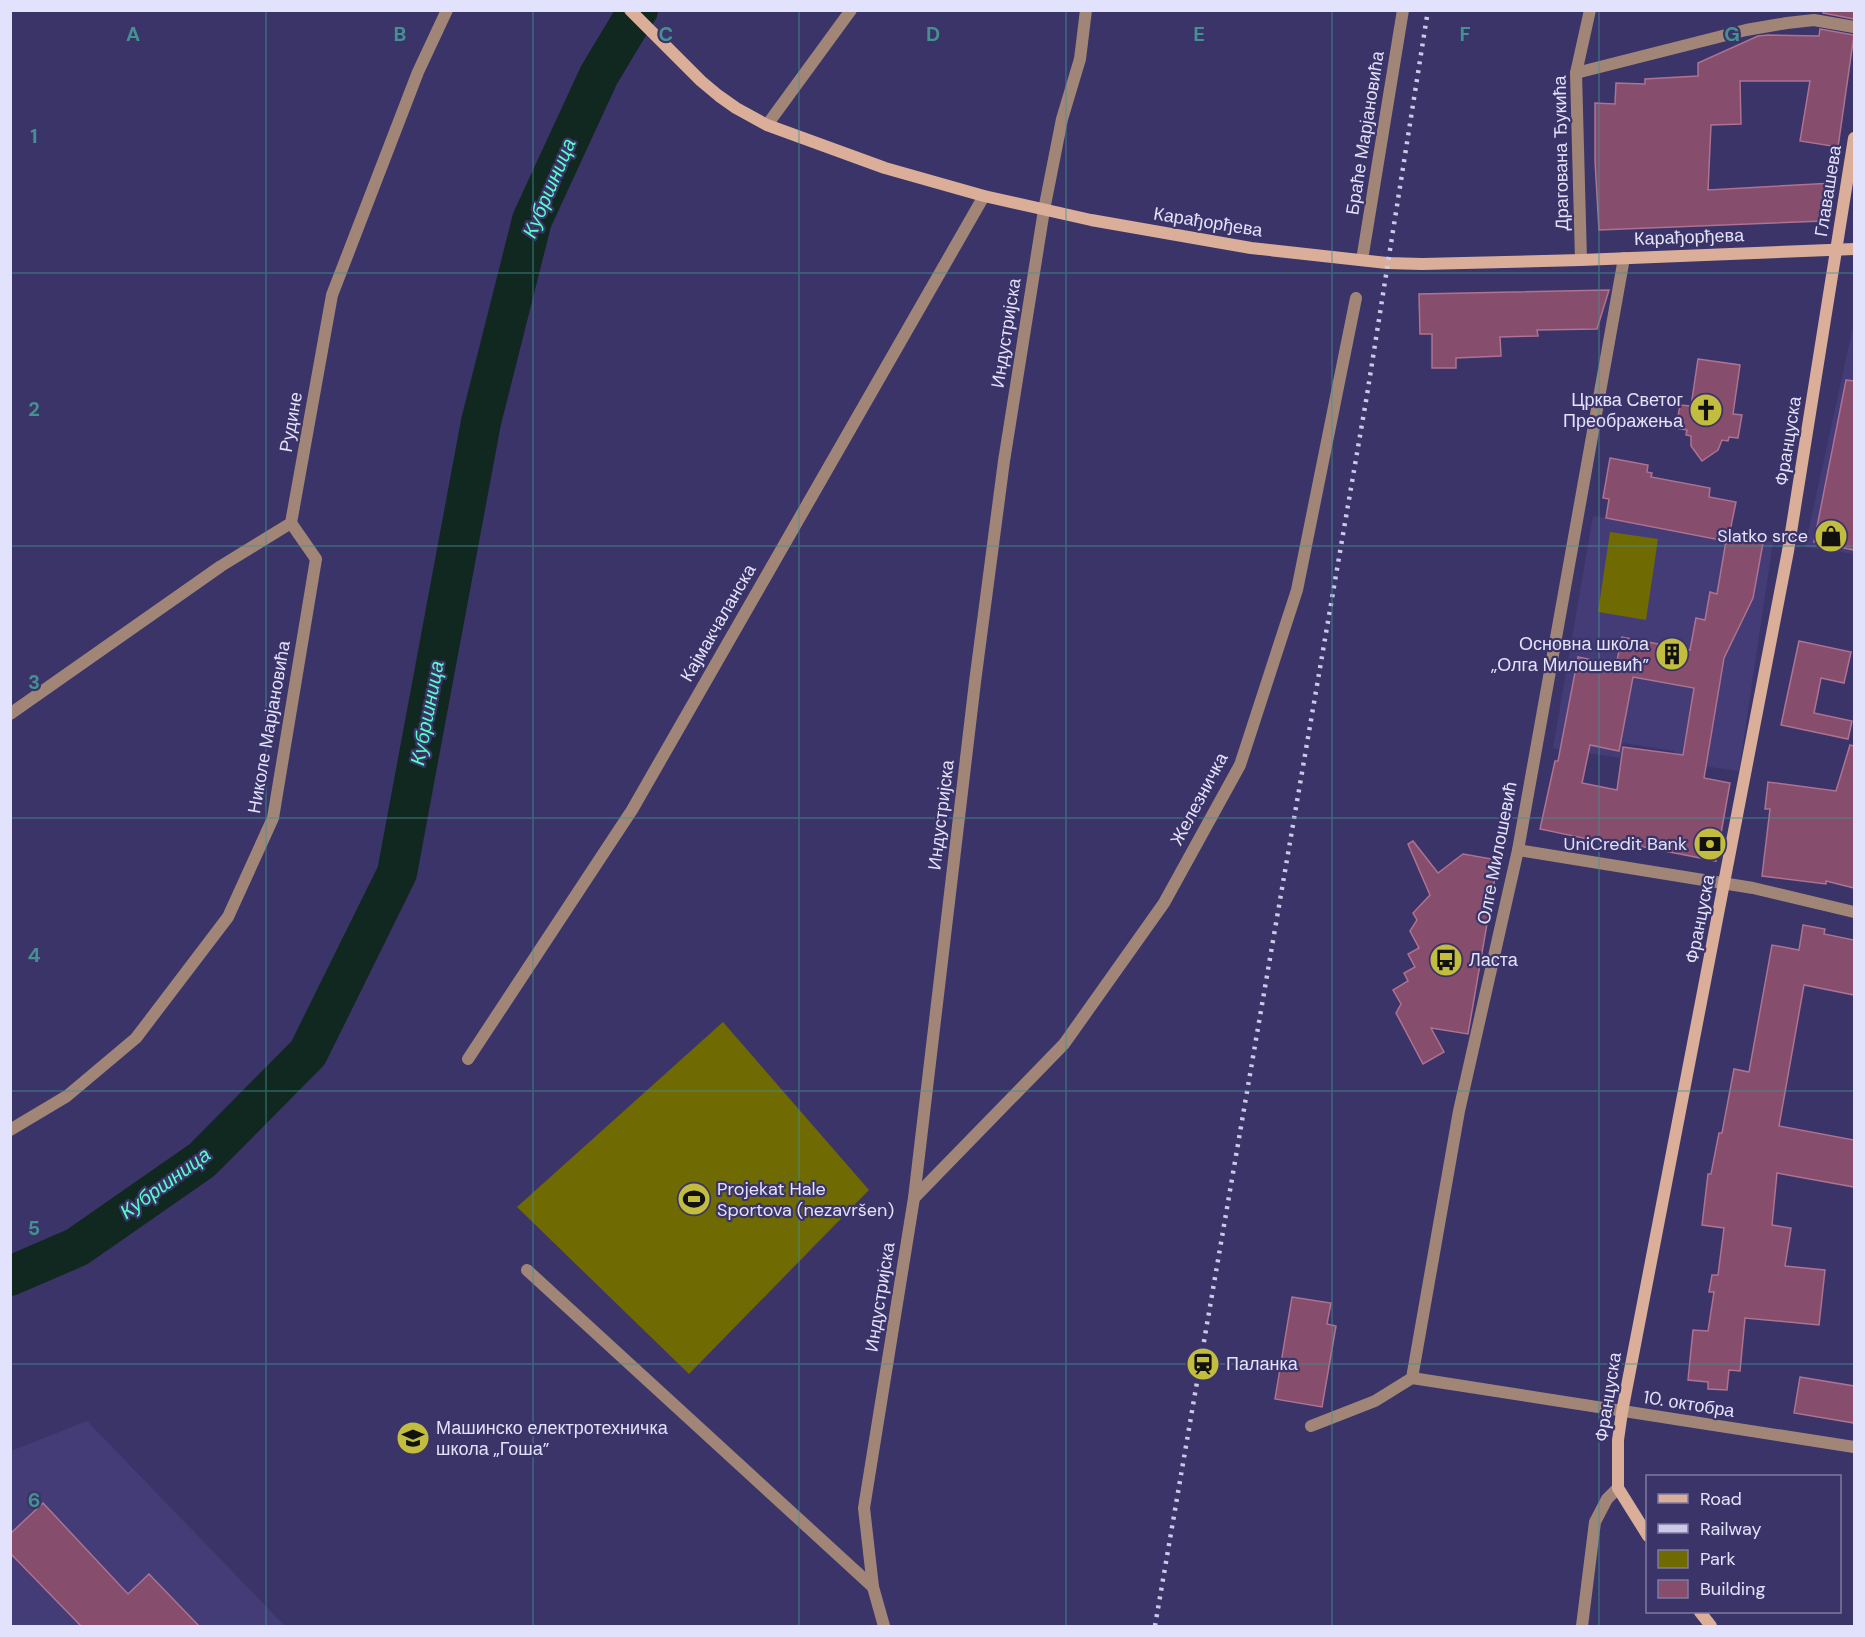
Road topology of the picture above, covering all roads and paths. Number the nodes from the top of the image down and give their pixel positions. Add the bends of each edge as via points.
1 (447, 10) edge
2 (630, 10) edge
3 (851, 10) edge
4 (1086, 10) edge
5 (1402, 10) edge
6 (1590, 10) edge
7 (1854, 27) edge
8 (1576, 73) junction
9 (767, 125) junction
10 (1854, 138) edge
11 (984, 196) junction
12 (1044, 210) junction
13 (1836, 249) junction
14 (1854, 249) edge
15 (1624, 258) junction
16 (1362, 260) junction
17 (1581, 260) junction
18 (1356, 298) dead end
19 (291, 523) junction
20 (10, 714) edge
21 (1518, 850) junction
22 (1725, 884) junction
23 (1854, 912) edge
24 (468, 1059) dead end
25 (10, 1130) edge
26 (914, 1198) junction
27 (527, 1270) dead end
28 (1412, 1378) junction
29 (1622, 1412) junction
30 (1311, 1426) dead end
31 (1854, 1447) edge
32 (1618, 1488) junction
33 (1646, 1534) edge
34 (873, 1587) junction
35 (1701, 1613) edge
36 (884, 1626) edge
37 (1582, 1626) edge
38 (1711, 1626) edge

1 - 19 street, Рудине via 418,72 332,295
2 - 9 main road, Карађорђева via 701,81 736,108
3 - 9 street
4 - 12 street, Индустријска via 1080,59 1062,120
5 - 16 street, Браће Марјановића
6 - 8 street, Драгована Ђукића
7 - 8 street via 1814,20 1787,23
8 - 17 street, Драгована Ђукића
9 - 11 main road, Карађорђева via 885,168
10 - 13 main road, Главашева
11 - 12 main road, Карађорђева
11 - 24 street, Кајмакчаланска via 632,810
12 - 16 main road, Карађорђева via 1240,246
12 - 26 street, Индустријска via 1004,461 973,694
13 - 14 main road, Карађорђева
13 - 15 main road, Карађорђева
13 - 22 main road, Француска via 1788,551
15 - 17 main road, Карађорђева
15 - 21 street, Олге Милошевић
16 - 17 main road, Карађорђева via 1422,264
18 - 26 street, Железничка via 1297,590 1240,765 1164,903 1064,1044
19 - 20 street via 221,566
19 - 25 street, Николе Марјановића via 316,559 273,819 228,917 136,1038 67,1096
21 - 22 street
21 - 28 street, Олге Милошевић via 1459,1111
22 - 23 street
22 - 29 main road, Француска
26 - 34 street, Индустријска via 864,1508
27 - 34 street
28 - 29 street, 10. октобра
28 - 30 street via 1375,1401
29 - 31 street, 10. октобра
29 - 32 main road, Француска
32 - 33 main road
32 - 37 street via 1595,1522
34 - 36 street, Индустријска
35 - 38 main road

